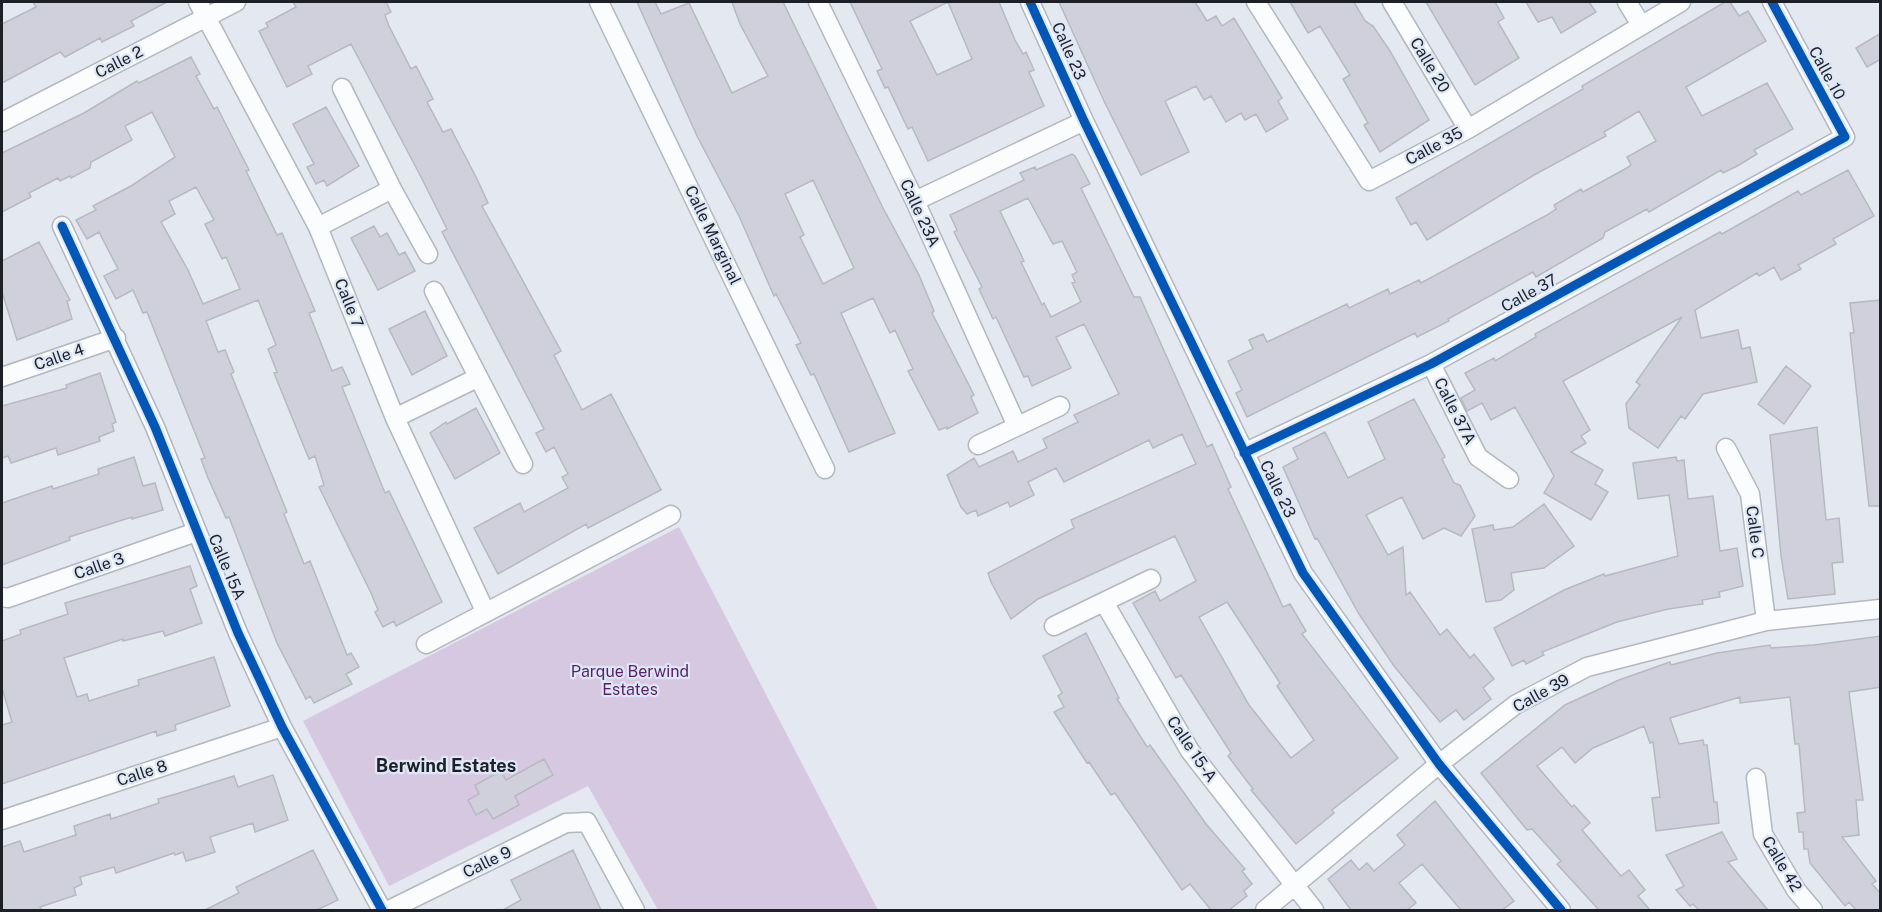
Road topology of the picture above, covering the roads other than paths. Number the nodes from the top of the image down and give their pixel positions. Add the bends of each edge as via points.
1 (236, 2) edge
2 (599, 2) edge
3 (818, 2) edge
4 (1030, 2) edge
5 (1256, 2) edge
6 (1392, 2) edge
7 (1628, 2) edge
8 (1681, 2) edge
9 (1772, 2) edge
10 (202, 9) edge
11 (1641, 25) junction
12 (342, 88) dead end
13 (1084, 121) junction
14 (2, 122) edge
15 (1468, 129) junction
16 (1824, 148) joint
17 (392, 189) junction
18 (915, 201) junction
19 (62, 226) dead end
20 (318, 227) junction
21 (428, 254) dead end
22 (434, 291) dead end
23 (116, 338) junction
24 (1431, 364) junction
25 (2, 377) edge
26 (477, 378) junction
27 (1060, 406) dead end
28 (395, 418) junction
29 (1017, 426) junction
30 (978, 445) dead end
31 (1726, 448) dead end
32 (1244, 453) junction
33 (523, 464) dead end
34 (825, 469) dead end
35 (1509, 479) dead end
36 (671, 515) dead end
37 (196, 532) junction
38 (1151, 579) dead end
39 (2, 597) edge
40 (1104, 602) junction
41 (1881, 609) edge
42 (485, 611) junction
43 (1766, 621) junction
44 (1054, 626) dead end
45 (426, 644) dead end
46 (282, 727) junction
47 (1439, 764) junction
48 (1756, 778) dead end
49 (2, 820) edge
50 (1294, 887) junction
51 (382, 910) edge
52 (389, 910) edge
53 (635, 910) edge
54 (1265, 910) edge
55 (1314, 910) edge
56 (1561, 910) edge
57 (1813, 910) edge

1 - 10 street, Calle 2
2 - 34 street, Calle Marginal
3 - 18 street, Calle 23A
4 - 13 street, Calle 23
5 - 15 street, Calle 35 via 1369,181
6 - 15 street, Calle 20
7 - 11 street
8 - 11 street, Calle 35
9 - 16 street, Calle 10 via 1845,136
10 - 14 street, Calle 2
10 - 20 street, Calle 7
11 - 15 street, Calle 35
12 - 17 street
13 - 18 street
13 - 32 street, Calle 23
16 - 24 street, Calle 37
17 - 20 street
17 - 21 street
18 - 29 street, Calle 23A
19 - 23 street, Calle 15A
20 - 28 street, Calle 7
22 - 26 street
23 - 25 street, Calle 4
23 - 37 street, Calle 15A
24 - 32 street, Calle 37
24 - 35 street, Calle 37A via 1478,457
26 - 28 street
26 - 33 street
27 - 29 street
28 - 42 street, Calle 7
29 - 30 street
31 - 43 street, Calle C via 1750,494
32 - 47 street, Calle 23 via 1303,573
36 - 42 street
37 - 39 street, Calle 3
37 - 46 street, Calle 15A
38 - 40 street
40 - 44 street
40 - 50 street, Calle 15-A via 1190,751
41 - 43 street, Calle 39
42 - 45 street
43 - 47 street, Calle 39 via 1587,667 1515,705
46 - 49 street, Calle 8
46 - 51 street, Calle 15A
47 - 50 street, Calle 39
47 - 56 street, Calle 23
48 - 57 street, Calle 42 via 1763,834 1796,890
50 - 54 street, Calle 39
50 - 55 street, Calle 15-A
52 - 53 street, Calle 9 via 566,823 587,822

